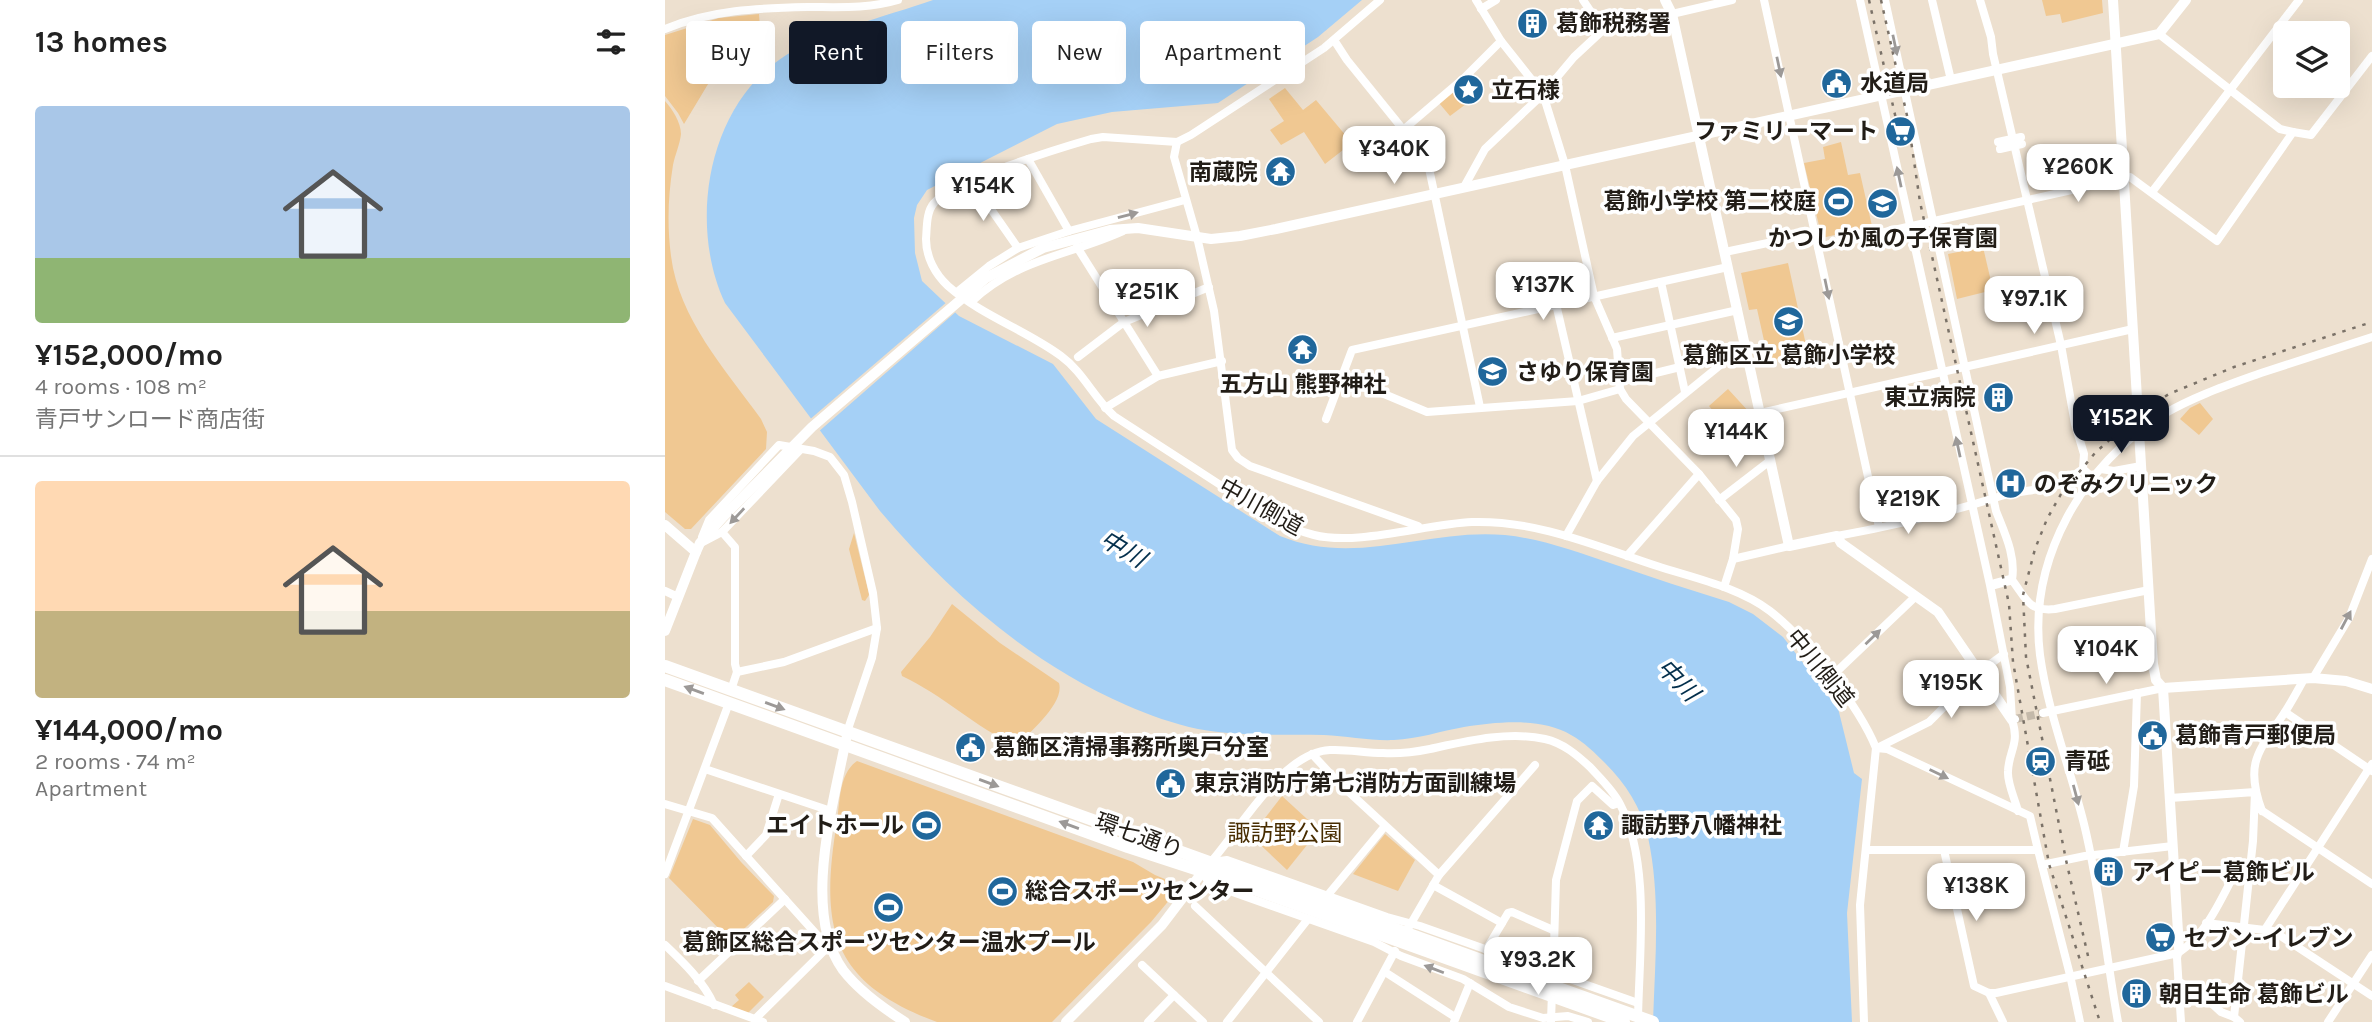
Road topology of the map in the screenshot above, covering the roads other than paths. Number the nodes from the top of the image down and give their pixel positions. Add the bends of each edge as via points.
1 (898, 0) edge
2 (1380, 0) edge
3 (1476, 0) edge
4 (1496, 0) edge
5 (1583, 0) edge
6 (1665, 0) edge
7 (1732, 0) edge
8 (1764, 0) edge
9 (1860, 0) edge
10 (1885, 0) edge
11 (1932, 0) edge
12 (1980, 0) edge
13 (2113, 0) edge
14 (2186, 0) edge
15 (2299, 0) edge
16 (1481, 9) junction
17 (1672, 13) junction
18 (665, 29) edge
19 (1603, 30) junction
20 (2159, 34) junction
21 (1334, 40) junction
22 (1501, 41) junction
23 (2115, 44) junction
24 (2372, 56) edge
25 (1996, 70) junction
26 (1951, 80) junction
27 (1905, 90) junction
28 (2230, 90) junction
29 (1543, 94) junction
30 (1882, 95) junction
31 (1789, 115) junction
32 (1403, 130) junction
33 (2294, 132) junction
34 (1699, 135) junction
35 (1177, 142) junction
36 (2021, 142) dead end
37 (2002, 146) dead end
38 (1028, 159) junction
39 (1566, 164) junction
40 (2124, 179) junction
41 (972, 182) junction
42 (1464, 187) junction
43 (2152, 192) junction
44 (1434, 194) junction
45 (1185, 200) junction
46 (2025, 201) junction
47 (1934, 222) junction
48 (1910, 227) junction
49 (1129, 228) junction
50 (1069, 230) junction
51 (1815, 233) junction
52 (1197, 237) junction
53 (1077, 247) junction
54 (1818, 247) junction
55 (1018, 248) junction
56 (1725, 253) junction
57 (1728, 267) junction
58 (1661, 282) junction
59 (1209, 287) junction
60 (957, 292) junction
61 (1594, 296) junction
62 (971, 302) junction
63 (1556, 304) junction
64 (1738, 310) junction
65 (1124, 322) junction
66 (1461, 325) junction
67 (1670, 326) junction
68 (2133, 329) junction
69 (2372, 337) edge
70 (1612, 338) junction
71 (1745, 345) junction
72 (2060, 345) junction
73 (1078, 357) dead end
74 (1222, 361) junction
75 (1966, 366) junction
76 (1680, 367) junction
77 (1942, 372) junction
78 (1158, 376) junction
79 (1341, 376) junction
80 (1619, 385) junction
81 (1685, 392) junction
82 (1849, 392) junction
83 (1578, 401) junction
84 (1480, 407) junction
85 (1105, 408) junction
86 (1760, 413) junction
87 (1326, 419) dead end
88 (1648, 422) junction
89 (2140, 431) junction
90 (801, 449) junction
91 (1770, 460) junction
92 (2141, 466) junction
93 (2083, 469) junction
94 (2101, 470) junction
95 (1699, 474) junction
96 (2093, 478) junction
97 (1597, 481) junction
98 (1994, 499) junction
99 (1720, 500) junction
100 (1972, 506) junction
101 (665, 525) edge
102 (1421, 527) junction
103 (1879, 527) junction
104 (722, 532) junction
105 (1566, 536) junction
106 (1837, 536) junction
107 (1789, 546) junction
108 (698, 548) junction
109 (1627, 556) junction
110 (1733, 559) junction
111 (2372, 559) edge
112 (2369, 572) edge
113 (2011, 580) junction
114 (1993, 584) junction
115 (1724, 587) junction
116 (2149, 590) junction
117 (665, 591) edge
118 (1916, 596) junction
119 (678, 597) junction
120 (2040, 609) junction
121 (877, 628) junction
122 (665, 631) edge
123 (2004, 654) junction
124 (665, 666) edge
125 (737, 672) junction
126 (1978, 673) junction
127 (1831, 677) junction
128 (2308, 678) junction
129 (665, 680) edge
130 (2163, 688) junction
131 (2372, 689) edge
132 (2137, 693) junction
133 (730, 696) junction
134 (2285, 712) junction
135 (2047, 713) junction
136 (2014, 720) junction
137 (846, 739) junction
138 (1876, 748) junction
139 (1312, 754) junction
140 (1535, 765) dead end
141 (2371, 768) edge
142 (705, 769) junction
143 (2255, 792) junction
144 (779, 794) junction
145 (2170, 798) junction
146 (1619, 803) junction
147 (665, 804) edge
148 (2259, 809) junction
149 (690, 811) junction
150 (831, 811) junction
151 (2018, 811) junction
152 (1385, 825) junction
153 (2173, 846) junction
154 (2317, 848) junction
155 (1866, 850) junction
156 (1944, 850) junction
157 (2038, 850) junction
158 (2123, 852) junction
159 (745, 856) junction
160 (2091, 856) junction
161 (2251, 862) junction
162 (2042, 865) junction
163 (1206, 867) junction
164 (665, 874) edge
165 (1228, 875) junction
166 (1439, 875) junction
167 (2372, 884) edge
168 (1433, 885) junction
169 (1327, 896) junction
170 (785, 898) junction
171 (1195, 906) dead end
172 (1308, 919) junction
173 (1411, 923) junction
174 (1502, 923) junction
175 (2206, 923) junction
176 (2244, 927) junction
177 (2266, 928) junction
178 (1553, 930) junction
179 (665, 945) edge
180 (829, 945) junction
181 (1486, 950) junction
182 (2179, 950) junction
183 (1394, 953) junction
184 (2372, 955) edge
185 (1142, 965) dead end
186 (2108, 968) junction
187 (1385, 972) junction
188 (1267, 973) junction
189 (1553, 974) junction
190 (2070, 975) junction
191 (698, 981) junction
192 (2178, 981) junction
193 (1470, 983) junction
194 (2353, 984) junction
195 (665, 986) edge
196 (1989, 993) junction
197 (1174, 995) junction
198 (2372, 996) edge
199 (1638, 1003) junction
200 (714, 1005) junction
201 (2237, 1019) edge
202 (759, 1020) edge
203 (1454, 1020) edge
204 (1551, 1020) edge
205 (904, 1022) edge
206 (1066, 1022) edge
207 (1148, 1022) edge
208 (1203, 1022) edge
209 (1227, 1022) edge
210 (1319, 1022) edge
211 (1357, 1022) edge
212 (1588, 1022) edge
213 (1624, 1022) edge
214 (1638, 1022) edge
215 (1653, 1022) edge
216 (1864, 1022) edge
217 (2003, 1022) edge
218 (2080, 1022) edge
219 (2118, 1022) edge
220 (2181, 1022) edge
221 (2328, 1022) edge

1 - 18 street via 871,7 728,11
2 - 21 street
3 - 16 street
4 - 16 street
5 - 19 street
6 - 17 street
7 - 17 street
8 -> 31 street
9 - 30 street
10 -> 27 street
11 - 26 street
12 - 25 street
13 - 23 street
14 - 20 street
15 - 28 street
16 - 22 street
17 - 19 street
17 - 34 street
19 - 29 street
20 - 23 street
20 - 28 street
21 - 32 street
21 - 35 street via 1216,121
22 - 29 street
22 - 32 street
23 - 25 street
23 - 40 street
24 - 33 street via 2311,135
25 - 26 street
25 - 46 street
26 - 27 street
27 - 30 street
27 - 47 street
28 - 33 street via 2280,129
28 - 43 street
29 - 39 street
29 - 42 street via 1485,149
30 - 31 street
48 -> 30 street
31 - 34 street
31 - 51 street
32 - 44 street via 1427,159
33 - 43 street via 2217,241
34 - 39 street
34 - 56 street
35 - 38 street, 中川側道 via 1103,137
35 - 45 street via 1174,156
36 - 37 street
38 - 41 street, 中川側道
38 - 50 street
39 - 42 street
39 - 61 street
40 - 43 street via 2133,178
40 - 46 street
40 - 68 street
41 - 55 street
41 - 60 street, 中川側道 via 934,202 928,216 930,262
42 - 44 street
44 - 52 street via 1240,236
44 - 66 street
50 -> 45 street
45 - 52 street
46 - 47 street
46 - 72 street
47 - 48 street
47 - 75 street
48 - 54 street
48 - 77 street
49 - 52 street
49 - 53 street
49 - 108 street via 1094,233 1036,251 986,278 812,427
50 - 55 street
51 - 54 street
51 - 56 street
52 - 59 street
53 - 62 street via 1004,276
53 - 65 street
54 -> 82 street
55 - 60 street
56 - 57 street
57 - 58 street
57 - 64 street
58 - 61 street
58 - 67 street
59 - 65 street
59 - 74 street
60 - 62 street, 中川側道
61 - 63 street
61 - 70 street
62 - 85 street, 中川側道 via 1060,355
63 - 66 street
63 - 83 street
64 - 67 street
64 - 71 street
65 - 73 street
65 - 78 street
66 - 79 street via 1352,349
66 - 84 street
67 - 70 street
67 - 76 street
68 - 72 street
68 - 89 street
69 - 89 street via 2190,399
70 - 80 street
71 - 81 street
71 - 86 street
72 - 75 street
72 - 93 street via 2084,454
74 - 78 street
74 - 102 street via 1232,450 1238,458 1249,466
75 - 77 street
75 - 98 street
76 - 80 street
76 - 81 street
77 - 82 street
100 -> 77 street
78 - 85 street
79 - 84 street via 1427,412
79 - 87 street
80 - 83 street
80 - 88 street
81 - 88 street
82 - 86 street
82 - 103 street
83 - 84 street
83 - 97 street
85 - 102 street, 中川側道 via 1253,507 1298,530 1335,537
86 - 91 street
88 - 95 street
88 - 97 street
89 - 92 street
89 - 94 street
90 -> 104 street
90 - 108 street via 779,445 709,520
90 - 121 street via 826,455 844,475
91 - 99 street
91 - 107 street
92 - 94 street
92 - 116 street
93 - 96 street
93 - 98 street via 2065,482
94 - 96 street
95 - 99 street
95 - 109 street
96 - 120 street via 2060,530 2049,559
97 - 105 street
98 - 100 street
98 - 113 street via 2009,543 2014,567
99 - 110 street via 1738,529
100 - 103 street
100 - 114 street
101 - 108 street
102 - 105 street, 中川側道 via 1489,522
103 - 106 street
104 - 108 street
104 - 125 street via 736,547
105 - 109 street, 中川側道
106 - 107 street
106 - 118 street
107 - 110 street
108 - 119 street
109 - 115 street, 中川側道
110 - 115 street
111 - 112 street
128 -> 112 street via 2349,618
113 - 114 street
113 - 120 street via 2031,606
114 - 123 street
115 - 127 street, 中川側道 via 1769,611
116 - 120 street
116 - 130 street via 2153,664
117 - 119 street
118 - 126 street via 1940,615
127 -> 118 street
119 - 122 street
120 - 135 street
121 - 125 street via 784,662
121 - 137 street
123 - 126 street
123 - 136 street
124 - 133 main road, 環七通り
125 - 133 street
126 - 136 street
126 - 138 street via 1929,722
127 - 138 street, 中川側道
128 - 130 street
128 - 131 street
128 - 134 street
133 -> 129 main road, 環七通り
130 - 132 street
130 - 145 street
132 - 135 street
132 - 158 street via 2134,786
133 - 137 main road, 環七通り
133 - 142 street
134 - 141 street
134 - 143 street via 2258,752
135 -> 160 street
136 - 151 street via 2016,742 2008,772
137 - 150 street
137 - 163 main road, 環七通り
138 -> 151 street via 1887,749
138 - 155 street
139 - 146 street via 1331,750 1408,753 1470,740 1543,739 1583,761
139 - 152 street
139 - 163 street via 1286,772
140 - 166 street
141 - 154 street
142 - 144 street
142 - 149 street
143 - 145 street
143 - 148 street
144 - 150 street
144 - 159 street via 766,835
145 - 153 street
146 - 178 street via 1613,805 1593,786 1577,801 1556,880
146 - 199 street via 1632,840 1639,887
147 - 149 street
148 - 154 street
148 - 161 street
149 - 159 street via 712,818
149 - 164 street
150 - 180 street via 823,900
151 - 157 street via 2030,816
152 - 166 street
152 - 169 street
153 - 158 street
153 - 182 street
154 - 167 street
154 - 177 street
155 - 156 street
155 - 216 street via 1860,917
156 - 157 street
156 - 196 street via 1974,986
157 - 162 street
158 - 160 street
159 - 170 street
160 - 162 street
160 - 186 street
161 - 175 street via 2239,865
161 - 176 street
162 - 190 street
163 - 165 main road, 環七通り
163 - 169 street via 1227,860
163 - 172 street via 1210,884
163 - 206 street via 1162,925
165 - 213 main road, 環七通り
165 - 215 main road, 環七通り
166 - 168 street
168 - 173 street
168 - 174 street
169 - 173 street
170 - 180 street
170 - 191 street
171 - 188 street
172 - 183 street
172 - 188 street
173 - 181 street
173 - 183 street
174 - 178 street via 1512,912
174 - 181 street
175 - 176 street
175 - 182 street via 2192,943
176 - 177 street
176 - 201 street
177 - 194 street
178 - 189 street
179 - 191 street
180 - 202 street
180 - 205 street via 852,980
181 - 189 street
182 - 186 street
182 - 192 street
183 - 187 street
193 -> 183 street
184 - 194 street
185 - 197 street
186 - 190 street
186 - 219 street
187 - 203 street
187 - 211 street
188 - 209 street
188 - 210 street
189 - 199 street
189 - 204 street
190 - 196 street
190 - 218 street
191 - 200 street
192 - 201 street
192 - 220 street
193 - 203 street
193 - 204 street via 1493,1000
194 - 198 street
194 - 221 street
195 - 200 street
196 - 217 street
197 - 207 street
197 - 208 street
199 - 214 street
200 - 202 street
204 - 212 street via 1568,1016

